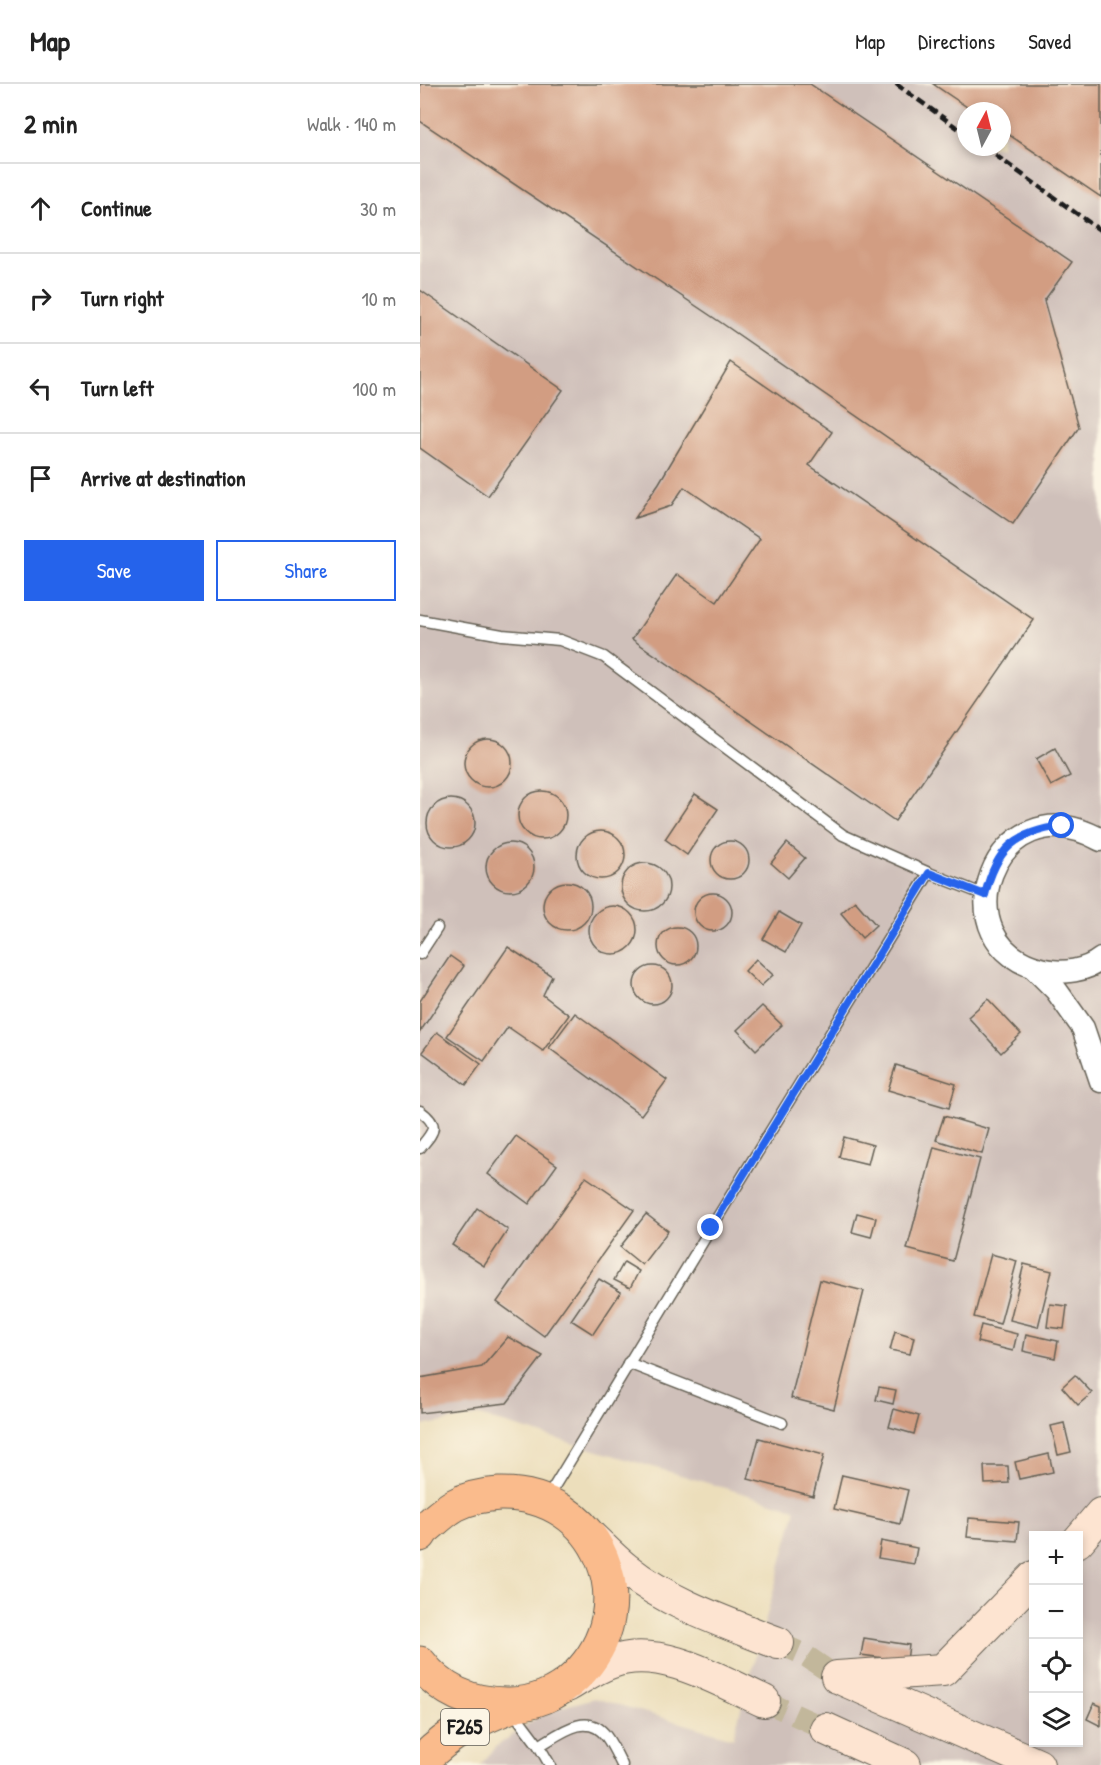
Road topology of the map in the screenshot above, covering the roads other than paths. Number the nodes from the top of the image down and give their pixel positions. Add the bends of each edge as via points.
1 (420, 620) edge
2 (1095, 832) edge
3 (929, 873) junction
4 (985, 895) junction
5 (437, 928) dead end
6 (420, 954) edge
7 (1101, 959) edge
8 (1034, 968) junction
9 (1101, 1081) edge
10 (420, 1112) edge
11 (420, 1148) edge
12 (628, 1363) junction
13 (782, 1423) dead end
14 (545, 1502) junction
15 (420, 1505) edge
16 (455, 1505) junction
17 (1101, 1514) edge
18 (589, 1534) junction
19 (420, 1535) edge
20 (1083, 1536) edge
21 (1029, 1582) edge
22 (778, 1643) tunnel mouth
23 (420, 1663) edge
24 (566, 1686) junction
25 (764, 1701) tunnel mouth
26 (513, 1706) junction
27 (826, 1730) tunnel mouth
28 (539, 1746) junction
29 (420, 1763) edge
30 (550, 1765) edge
31 (622, 1765) edge
32 (905, 1765) edge
33 (1038, 1765) edge

1 - 3 lane via 502,635 560,640 604,657 843,835
2 - 4 street via 1062,826 1039,829 1018,838 1002,853 990,873
3 - 4 lane
3 - 12 lane
4 - 8 street via 988,918 997,938 1012,956
5 - 6 lane
7 - 8 street via 1077,971
8 - 9 street via 1056,990 1083,1028
10 - 11 lane via 430,1119 433,1131
12 - 13 lane
12 - 14 lane
14 - 16 main road via 515,1494 484,1495
14 - 18 main road via 569,1515
15 - 16 main road
16 - 19 main road
17 - 20 street
18 - 22 street via 626,1570 657,1590
18 - 24 main road via 605,1565 611,1598 606,1632 590,1662
21 - 33 street via 943,1670 837,1677
23 - 26 main road via 429,1675 455,1693 485,1704
24 - 25 street via 612,1661 649,1656 683,1665
24 - 26 main road via 543,1698
26 - 28 lane
26 - 29 main road, F265 via 472,1722
27 - 32 street
28 - 30 lane
28 - 31 lane via 577,1724 587,1724 605,1735

